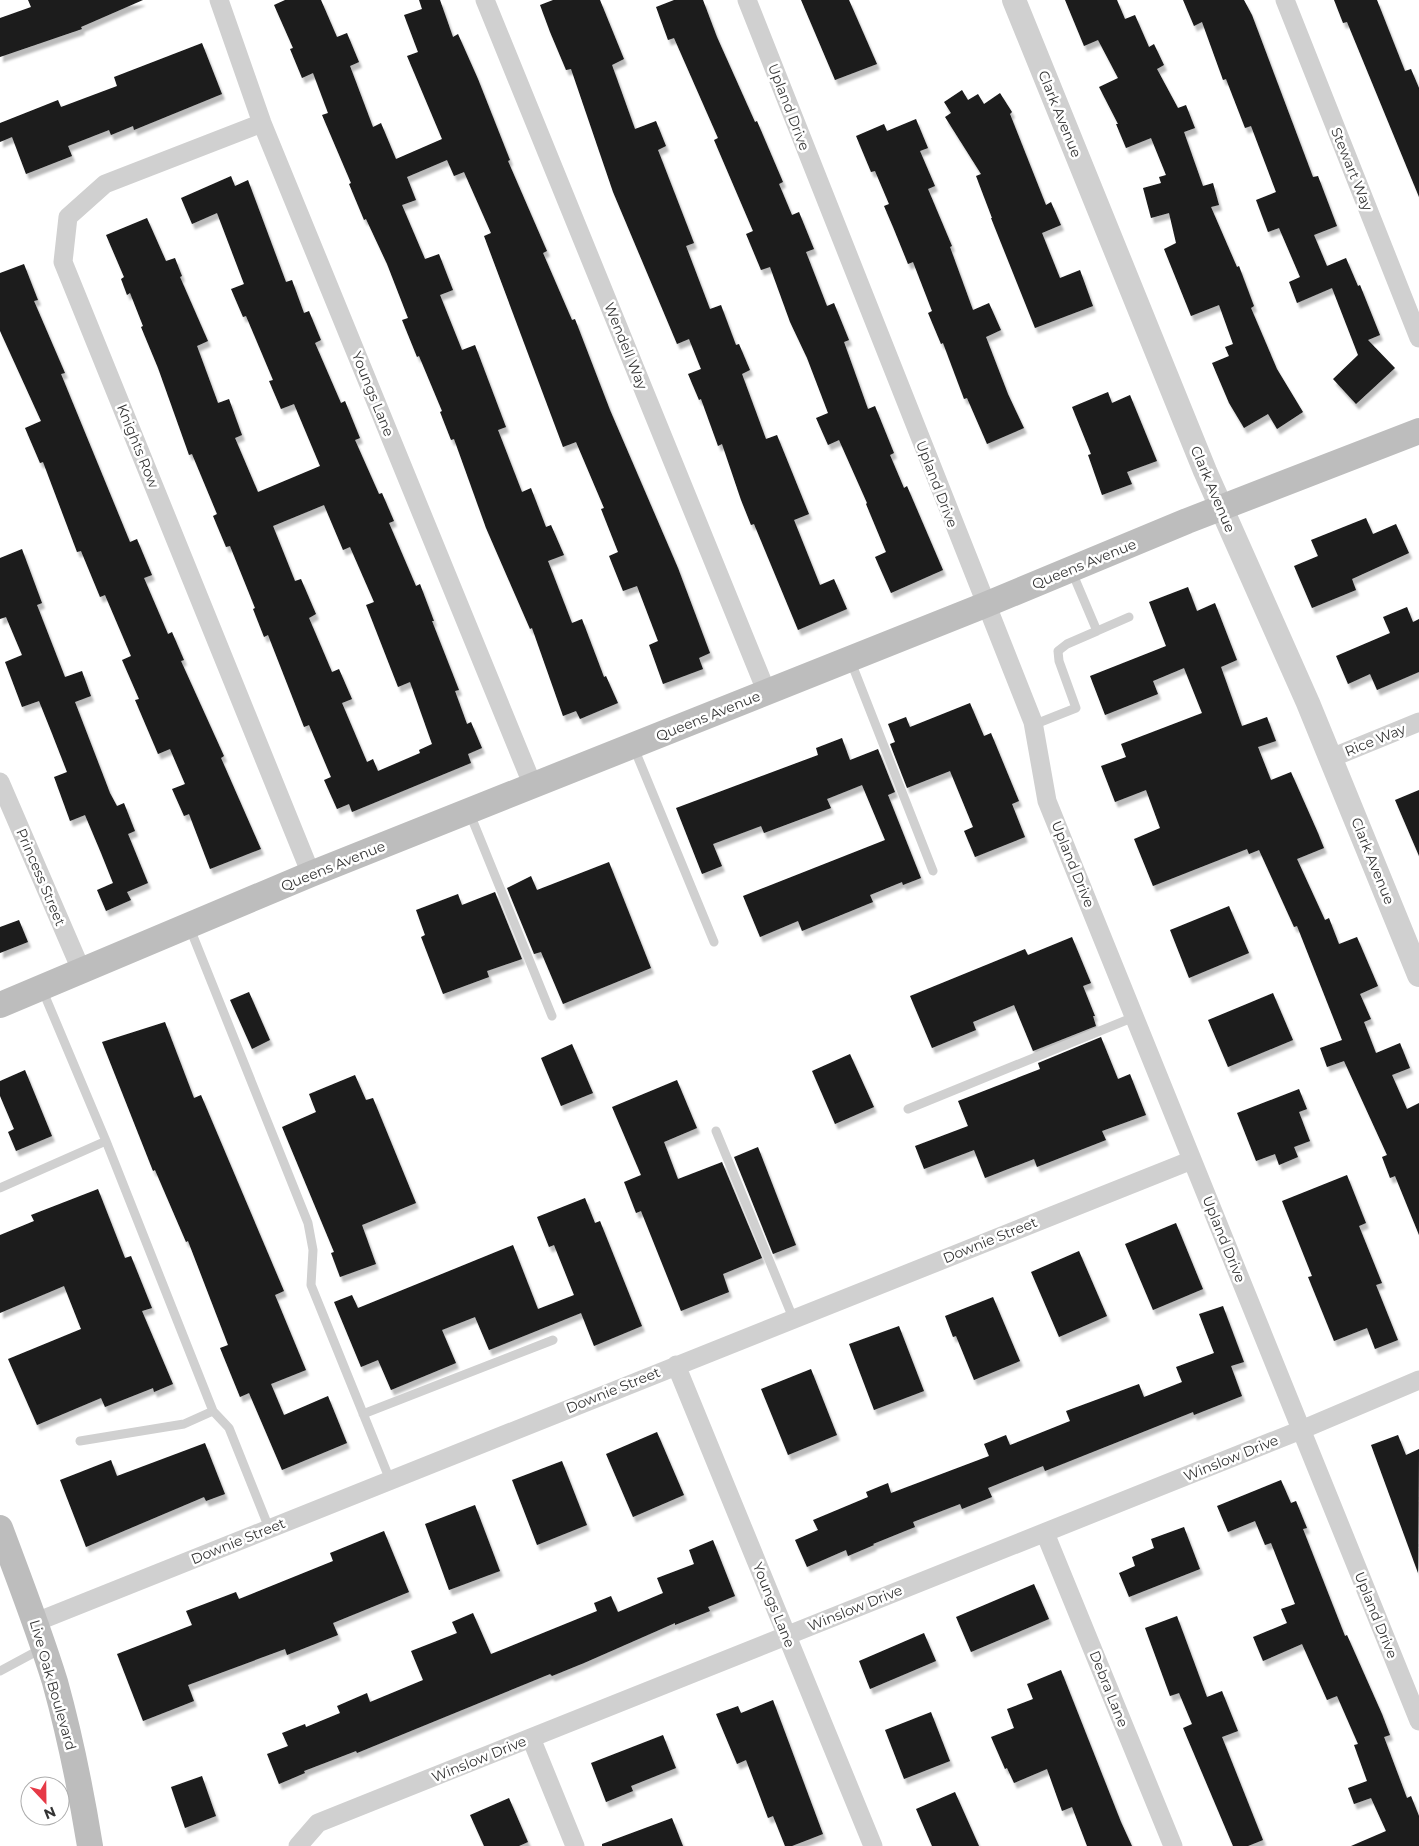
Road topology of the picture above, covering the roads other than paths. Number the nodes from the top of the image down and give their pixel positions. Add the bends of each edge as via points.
1 (219, 0) edge
2 (485, 0) edge
3 (747, 0) edge
4 (1014, 0) edge
5 (1285, 0) edge
6 (262, 123) junction
7 (1419, 338) edge
8 (1419, 431) edge
9 (1221, 508) junction
10 (1071, 569) junction
11 (985, 605) junction
12 (1129, 618) dead end
13 (1097, 631) junction
14 (850, 659) junction
15 (766, 692) junction
16 (1419, 722) edge
17 (1033, 724) junction
18 (633, 746) junction
19 (1331, 758) junction
20 (0, 782) edge
21 (532, 786) junction
22 (469, 811) junction
23 (933, 871) dead end
24 (311, 874) junction
25 (189, 926) junction
26 (714, 942) dead end
27 (82, 972) junction
28 (1419, 975) edge
29 (42, 988) junction
30 (0, 1006) edge
31 (552, 1016) dead end
32 (1134, 1017) junction
33 (908, 1108) dead end
34 (716, 1131) dead end
35 (106, 1141) junction
36 (1192, 1160) junction
37 (0, 1188) edge
38 (793, 1318) junction
39 (553, 1340) dead end
40 (676, 1365) junction
41 (1419, 1380) edge
42 (213, 1411) junction
43 (363, 1414) junction
44 (1301, 1430) junction
45 (80, 1441) dead end
46 (390, 1480) junction
47 (0, 1528) edge
48 (269, 1528) junction
49 (1045, 1532) junction
50 (36, 1622) junction
51 (787, 1636) junction
52 (44, 1648) junction
53 (0, 1671) edge
54 (1419, 1721) edge
55 (531, 1738) junction
56 (90, 1846) edge
57 (298, 1846) edge
58 (575, 1846) edge
59 (873, 1846) edge
60 (1173, 1846) edge

1 - 6 street, Youngs Lane
2 - 15 street, Wendell Way
3 - 11 street, Upland Drive
4 - 9 street, Clark Avenue
5 - 7 street, Stewart Way
6 - 21 street, Youngs Lane
6 - 24 street, Knights Row via 105,184 68,218 63,262
8 - 9 main road, Queens Avenue
9 - 10 main road, Queens Avenue
9 - 19 street, Clark Avenue
10 - 11 main road, Queens Avenue
10 - 13 lane
11 - 14 main road, Queens Avenue
11 - 17 street, Upland Drive
12 - 13 lane
13 - 17 lane via 1058,650 1076,708
14 - 15 main road, Queens Avenue
14 - 23 lane
15 - 18 main road, Queens Avenue
16 - 19 street, Rice Way
17 - 32 street, Upland Drive via 1047,800
18 - 21 main road, Queens Avenue
18 - 26 lane
19 - 28 street, Clark Avenue
20 - 27 street, Princess Street
21 - 22 main road, Queens Avenue
22 - 24 main road, Queens Avenue
22 - 31 lane
24 - 25 main road, Queens Avenue
25 - 27 main road, Queens Avenue
25 - 43 lane via 308,1223 313,1250 311,1285
27 - 29 main road, Queens Avenue
29 - 30 main road, Queens Avenue
29 - 35 lane
32 - 33 lane
32 - 36 street, Upland Drive
34 - 38 lane
35 - 37 lane
35 - 42 lane
36 - 38 street, Downie Street
36 - 44 street, Upland Drive
38 - 40 street, Downie Street
39 - 43 lane
40 - 46 street, Downie Street
40 - 51 street, Youngs Lane
41 - 44 street, Winslow Drive
42 - 45 lane via 184,1424
42 - 48 lane via 229,1428
43 - 46 lane
44 - 49 street, Winslow Drive
44 - 54 street, Upland Drive
46 - 48 street, Downie Street
47 - 50 main road, Live Oak Boulevard
48 - 50 street, Downie Street
49 - 51 street, Winslow Drive
49 - 60 street, Debra Lane
50 - 52 main road, Live Oak Boulevard
51 - 55 street, Winslow Drive
51 - 59 street, Youngs Lane
52 - 53 lane
52 - 56 main road, Live Oak Boulevard via 76,1771
55 - 57 street, Winslow Drive via 318,1823
55 - 58 street

